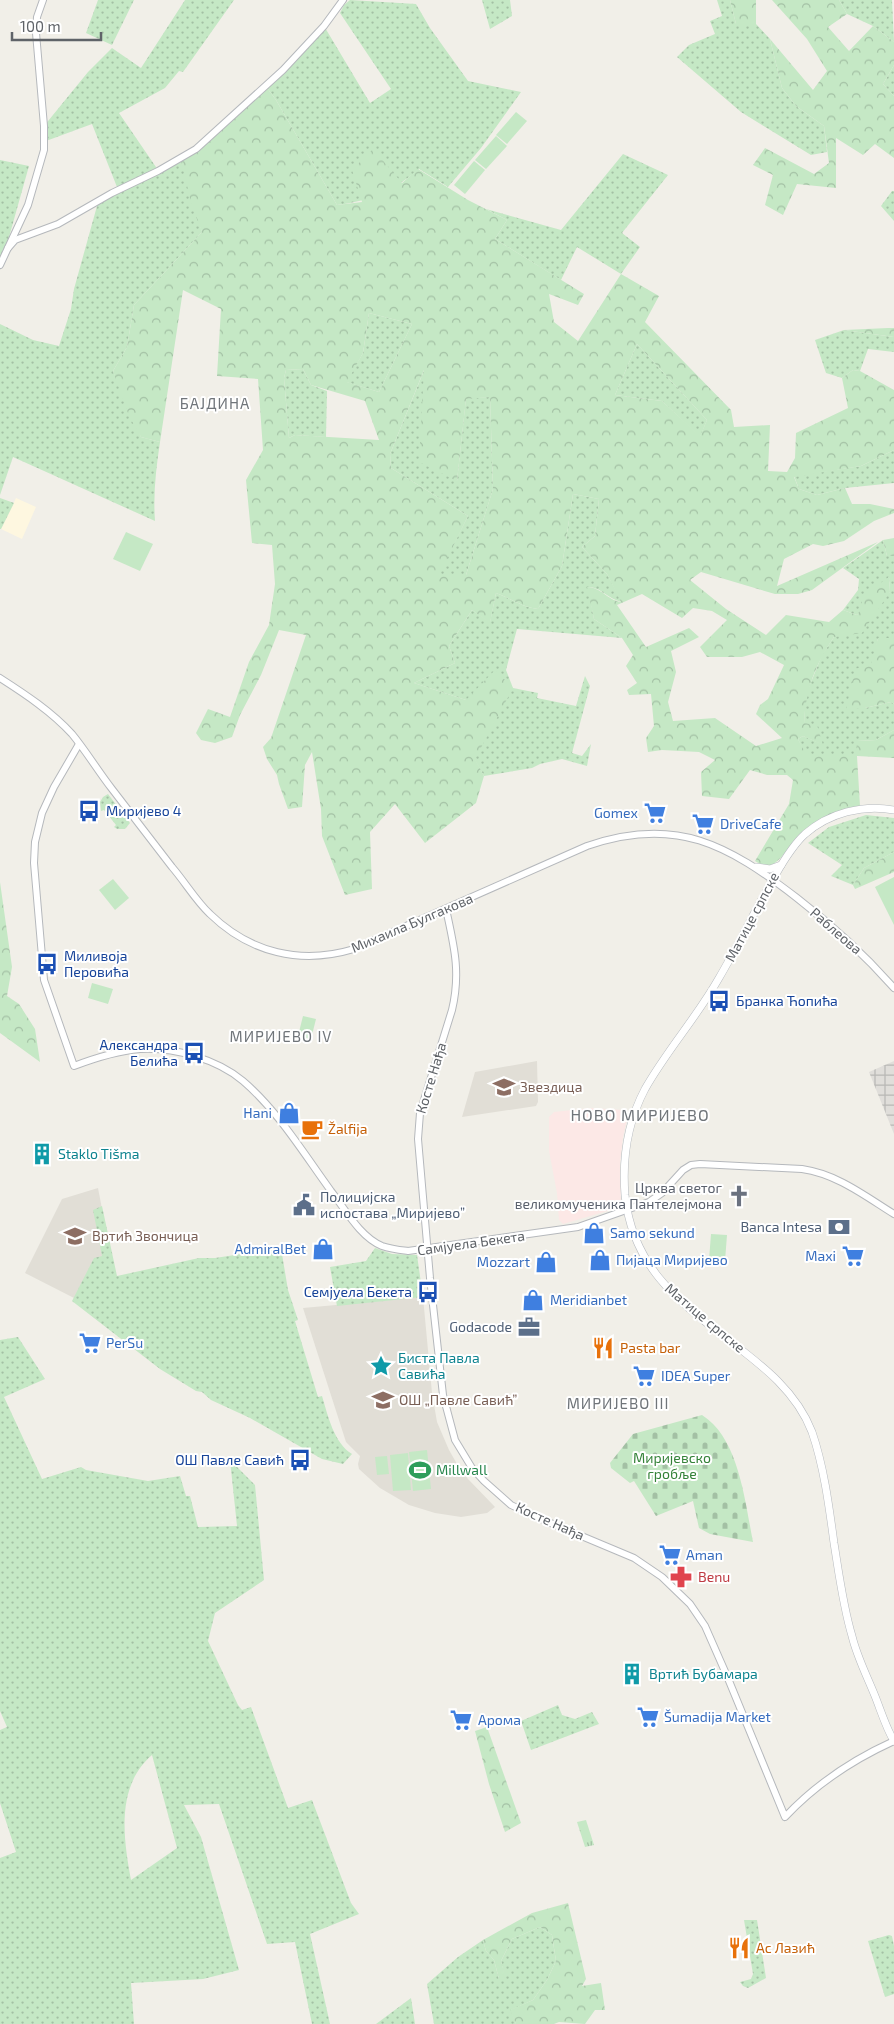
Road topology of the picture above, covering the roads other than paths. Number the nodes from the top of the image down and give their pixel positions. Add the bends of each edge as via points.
1 (43, 0) edge
2 (343, 0) edge
3 (8, 248) junction
4 (0, 265) edge
5 (0, 678) edge
6 (79, 744) junction
7 (894, 810) edge
8 (781, 864) junction
9 (756, 867) junction
10 (773, 880) junction
11 (446, 909) junction
12 (894, 988) edge
13 (628, 1210) junction
14 (894, 1214) edge
15 (427, 1249) junction
16 (894, 1741) edge

1 - 3 street via 36,33 44,150 28,205
2 - 3 street via 283,70 196,149 58,224 15,240
3 - 4 street
5 - 6 street, Михаила Булгакова via 47,712
6 - 11 street, Михаила Булгакова via 209,914 237,935 260,946 290,955 340,953
6 - 15 street, Самјуела Бекета via 42,813 34,863 44,980 74,1066 106,1055 141,1049 191,1055 216,1063 243,1081 265,1103 369,1238 393,1249
7 - 8 main road, Матице српске via 864,808 830,818 804,835
8 - 9 main road via 770,869
8 - 10 main road, Матице српске
9 - 10 street, Михаила Булгакова
9 - 11 street, Михаила Булгакова via 724,849 697,840 663,834 628,836 582,848
10 - 12 street, Раблеова via 843,934
10 - 13 main road, Матице српске via 720,978 653,1074 635,1107 624,1157
11 - 15 street, Косте Нађа via 457,966 456,992 418,1125
13 - 14 street, Самјуела Бекета via 654,1199 682,1170 700,1164 817,1172 840,1180
13 - 15 street, Самјуела Бекета via 570,1229
13 - 16 main road, Матице српске via 636,1238 652,1270 668,1290 771,1374 789,1393 808,1423 820,1465 851,1636
15 - 16 street, Косте Нађа via 443,1395 457,1444 484,1481 511,1505 634,1558 662,1576 690,1604 705,1626 785,1817 836,1772

